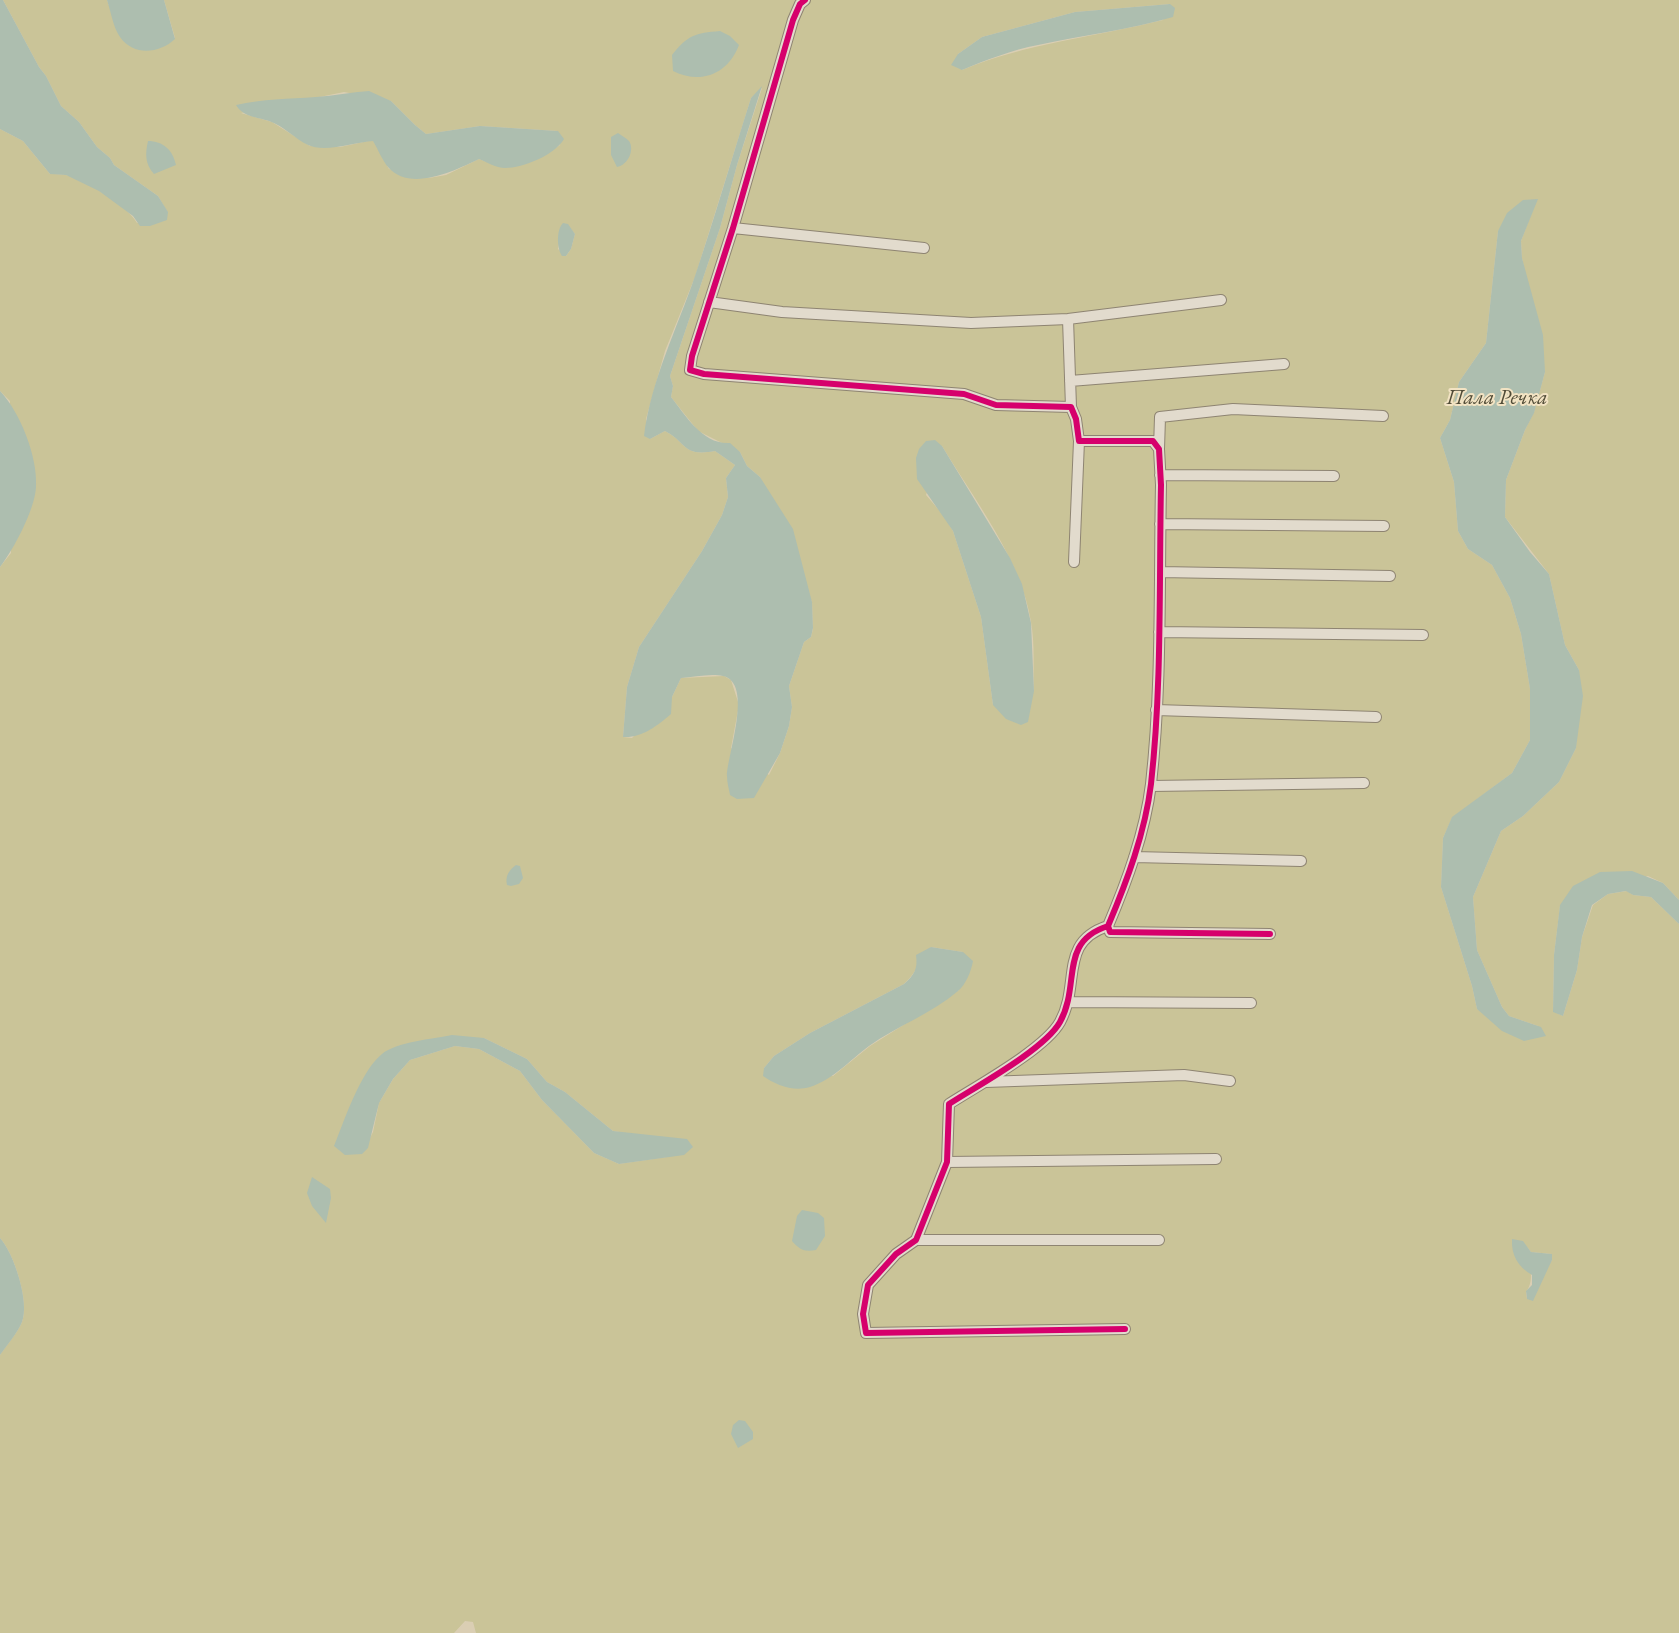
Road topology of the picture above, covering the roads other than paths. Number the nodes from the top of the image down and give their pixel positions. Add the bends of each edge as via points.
1 (805, 0) edge
2 (734, 228) junction
3 (924, 248) dead end
4 (1221, 300) dead end
5 (709, 302) junction
6 (1068, 319) junction
7 (1284, 364) dead end
8 (1070, 381) junction
9 (1071, 407) junction
10 (1383, 416) dead end
11 (1079, 441) junction
12 (1159, 450) junction
13 (1160, 475) junction
14 (1334, 476) dead end
15 (1160, 524) junction
16 (1384, 526) dead end
17 (1074, 562) dead end
18 (1160, 572) junction
19 (1390, 576) dead end
20 (1159, 632) junction
21 (1423, 635) dead end
22 (1156, 710) junction
23 (1376, 717) dead end
24 (1364, 783) dead end
25 (1151, 786) junction
26 (1134, 857) junction
27 (1301, 861) dead end
28 (1108, 926) junction
29 (1270, 934) dead end
30 (1068, 1002) junction
31 (1251, 1003) dead end
32 (984, 1082) junction
33 (1230, 1082) dead end
34 (1216, 1159) dead end
35 (947, 1162) junction
36 (916, 1240) junction
37 (1159, 1240) dead end
38 (1125, 1329) dead end

1 - 2 street via 793,20
2 - 3 street
2 - 5 street
4 - 6 street
5 - 6 street via 782,312 971,323
5 - 9 street via 690,370 704,374 964,394 996,405
6 - 8 street
7 - 8 street
8 - 9 street
9 - 11 street
10 - 12 street via 1233,409 1160,417
11 - 12 street via 1153,441
11 - 17 street
12 - 13 street
13 - 14 street
13 - 15 street
15 - 16 street
15 - 18 street
18 - 19 street
18 - 20 street
20 - 21 street
20 - 22 street
22 - 23 street
22 - 25 street
24 - 25 street
25 - 26 street
26 - 27 street
26 - 28 street
28 - 29 street via 1110,932
28 - 30 street via 1081,941
30 - 31 street
30 - 32 street via 1053,1030 1026,1054
32 - 33 street via 1184,1075
32 - 35 street via 949,1104
34 - 35 street
35 - 36 street
36 - 37 street
36 - 38 street via 896,1254 868,1285 862,1314 866,1333

